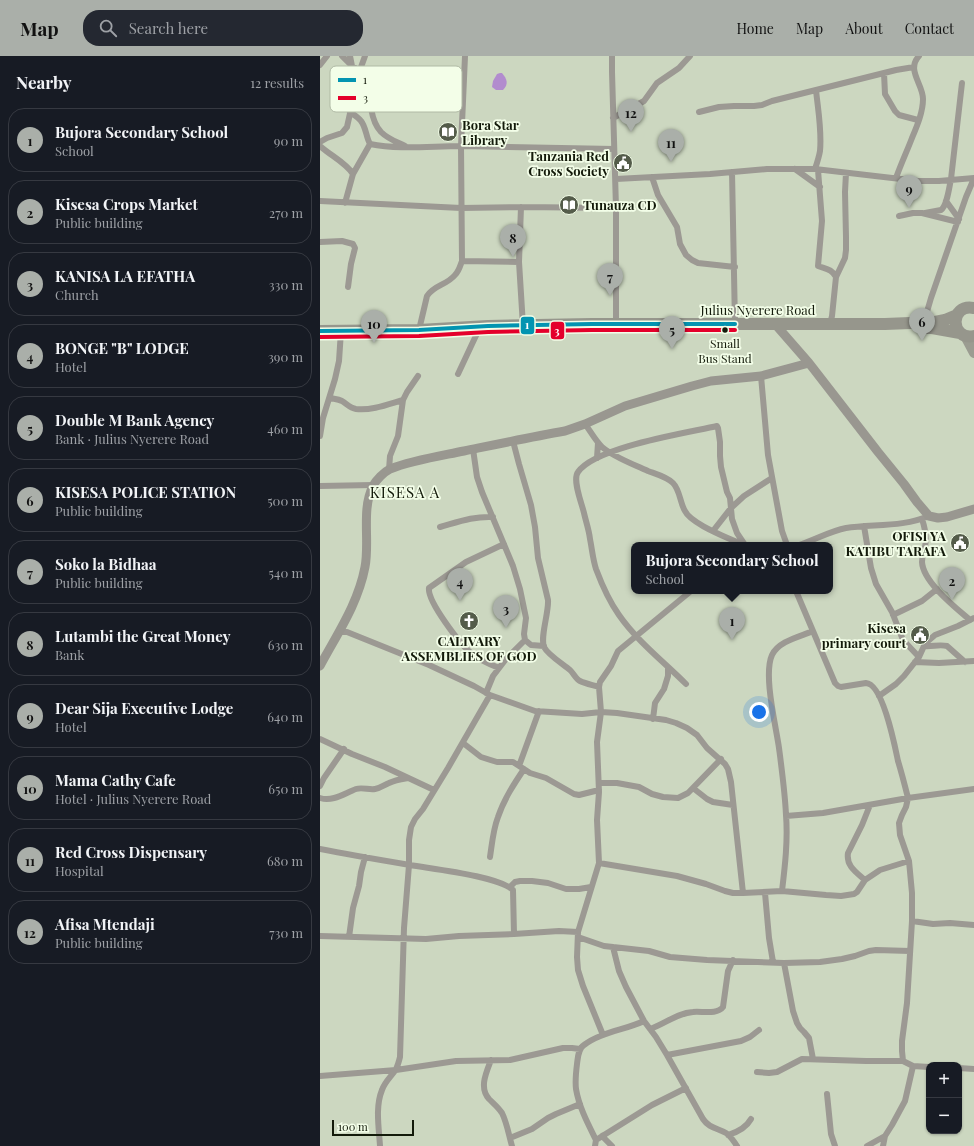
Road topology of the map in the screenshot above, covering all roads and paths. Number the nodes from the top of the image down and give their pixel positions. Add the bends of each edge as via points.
1 (327, 56) edge
2 (342, 56) edge
3 (350, 56) edge
4 (365, 56) edge
5 (465, 56) edge
6 (612, 56) edge
7 (690, 56) edge
8 (919, 56) edge
9 (320, 65) edge
10 (352, 66) joint
11 (361, 66) edge
12 (914, 67) junction
13 (884, 73) junction
14 (962, 83) dead end
15 (816, 90) junction
16 (463, 98) joint
17 (350, 112) joint
18 (373, 112) edge
19 (699, 112) dead end
20 (613, 118) junction
21 (918, 120) junction
22 (320, 142) edge
23 (370, 144) junction
24 (320, 146) edge
25 (461, 146) junction
26 (408, 147) junction
27 (614, 149) junction
28 (795, 169) junction
29 (817, 170) junction
30 (732, 172) junction
31 (846, 173) junction
32 (353, 174) junction
33 (652, 177) junction
34 (616, 178) junction
35 (896, 178) junction
36 (974, 178) edge
37 (951, 179) junction
38 (974, 181) edge
39 (820, 187) junction
40 (946, 201) junction
41 (320, 202) edge
42 (345, 203) junction
43 (521, 207) junction
44 (461, 208) junction
45 (616, 208) junction
46 (925, 213) junction
47 (899, 216) dead end
48 (958, 220) junction
49 (320, 242) edge
50 (462, 261) junction
51 (519, 262) junction
52 (735, 267) junction
53 (836, 277) junction
54 (348, 287) dead end
55 (974, 308) edge
56 (957, 315) junction
57 (924, 322) junction
58 (616, 324) junction
59 (735, 324) junction
60 (775, 324) junction
61 (830, 324) junction
62 (885, 324) junction
63 (523, 326) junction
64 (480, 327) junction
65 (419, 330) junction
66 (320, 331) edge
67 (341, 331) junction
68 (966, 335) edge
69 (974, 353) edge
70 (809, 363) junction
71 (458, 374) dead end
72 (418, 376) dead end
73 (761, 376) junction
74 (330, 398) junction
75 (403, 400) junction
76 (585, 424) junction
77 (320, 436) edge
78 (513, 441) junction
79 (598, 443) junction
80 (473, 449) junction
81 (609, 452) junction
82 (597, 458) junction
83 (389, 470) junction
84 (772, 478) junction
85 (373, 485) junction
86 (320, 486) edge
87 (731, 508) junction
88 (489, 509) junction
89 (974, 509) edge
90 (484, 516) junction
91 (493, 518) junction
92 (926, 518) junction
93 (864, 526) junction
94 (440, 527) dead end
95 (713, 531) junction
96 (737, 542) edge
97 (742, 542) edge
98 (786, 542) edge
99 (806, 542) edge
100 (504, 544) junction
101 (937, 589) junction
102 (687, 594) edge
103 (797, 594) edge
104 (893, 615) junction
105 (972, 619) edge
106 (813, 631) junction
107 (339, 632) junction
108 (636, 636) junction
109 (525, 640) junction
110 (544, 646) junction
111 (924, 646) junction
112 (920, 657) junction
113 (974, 661) edge
114 (915, 662) junction
115 (964, 662) junction
116 (320, 666) edge
117 (668, 667) junction
118 (499, 668) junction
119 (686, 684) dead end
120 (598, 687) junction
121 (488, 694) junction
122 (879, 696) junction
123 (539, 711) junction
124 (602, 712) junction
125 (653, 719) junction
126 (320, 739) edge
127 (463, 743) junction
128 (344, 749) junction
129 (721, 759) junction
130 (521, 767) junction
131 (408, 778) junction
132 (599, 783) junction
133 (320, 786) edge
134 (693, 788) junction
135 (974, 789) edge
136 (434, 790) junction
137 (599, 790) junction
138 (320, 798) edge
139 (908, 798) junction
140 (733, 805) junction
141 (870, 805) junction
142 (786, 816) junction
143 (320, 849) edge
144 (365, 857) junction
145 (490, 857) dead end
146 (908, 861) junction
147 (599, 863) junction
148 (409, 865) junction
149 (865, 880) junction
150 (510, 887) junction
151 (591, 888) junction
152 (782, 891) junction
153 (765, 893) junction
154 (743, 894) junction
155 (912, 921) junction
156 (974, 925) edge
157 (514, 934) junction
158 (578, 935) junction
159 (320, 936) edge
160 (349, 937) junction
161 (403, 939) junction
162 (613, 947) junction
163 (910, 951) junction
164 (732, 960) junction
165 (773, 962) junction
166 (784, 963) junction
167 (644, 1021) junction
168 (650, 1030) junction
169 (759, 1030) dead end
170 (604, 1035) junction
171 (580, 1050) junction
172 (667, 1055) junction
173 (813, 1059) junction
174 (491, 1060) junction
175 (903, 1061) junction
176 (913, 1066) junction
177 (926, 1067) edge
178 (962, 1068) edge
179 (974, 1069) edge
180 (396, 1070) junction
181 (757, 1072) dead end
182 (320, 1076) edge
183 (686, 1088) junction
184 (827, 1094) dead end
185 (580, 1104) junction
186 (751, 1119) dead end
187 (728, 1135) junction
188 (602, 1136) junction
189 (884, 1136) junction
190 (510, 1138) junction
191 (595, 1143) edge
192 (380, 1146) edge
193 (512, 1146) edge
194 (612, 1146) edge
195 (737, 1146) edge
196 (834, 1146) edge
197 (867, 1146) edge
198 (883, 1146) edge

1 - 9 street
2 - 10 street
3 - 10 street
4 - 11 street
5 - 16 street
6 - 20 street
7 - 20 street via 679,68 657,83 644,101
8 - 12 street
12 - 13 street
12 - 21 street via 923,95
13 - 15 street
13 - 21 street via 885,94 895,111 899,115
14 - 37 street
15 - 19 street via 762,105
15 - 29 street via 821,140
16 - 25 street
17 - 22 street via 345,130
17 - 23 street via 362,122
18 - 26 street via 381,132
20 - 27 street
21 - 35 street
23 - 26 street
23 - 32 street
24 - 32 street via 345,164
25 - 26 street
25 - 27 street
25 - 44 street
27 - 34 street
28 - 29 street
28 - 30 street
28 - 39 street
29 - 31 street
29 - 39 street
30 - 33 street
30 - 52 street
31 - 35 street
31 - 53 street via 846,250
32 - 42 street
33 - 34 street
33 - 52 street via 658,195 677,227 680,244 686,255 698,262
34 - 45 street
35 - 37 street via 918,181
36 - 37 street
37 - 40 street
38 - 48 street
39 - 53 street via 822,221 818,266 830,270
40 - 46 street via 943,209
40 - 48 street
41 - 42 street
42 - 44 street
43 - 44 street
43 - 45 street
43 - 51 street
44 - 50 street
45 - 58 street
46 - 47 street
46 - 48 street
48 - 57 street
49 - 54 street via 342,241 353,244 355,248
50 - 51 street
50 - 65 street via 455,276 430,291
51 - 63 street
52 - 59 street
53 - 61 street
55 - 56 highway, Julius Nyerere Road via 965,308
56 - 57 highway, Julius Nyerere Road via 945,320
56 - 68 highway via 957,330
57 - 62 highway, Julius Nyerere Road
58 - 59 highway, Julius Nyerere Road
58 - 63 highway, Julius Nyerere Road
59 - 60 highway, Julius Nyerere Road
60 - 61 highway, Julius Nyerere Road
60 - 70 street
61 - 62 highway, Julius Nyerere Road
62 - 68 highway, Julius Nyerere Road via 932,328
63 - 64 highway, Julius Nyerere Road
64 - 65 highway, Julius Nyerere Road
64 - 71 street
65 - 67 highway, Julius Nyerere Road
66 - 67 highway, Julius Nyerere Road
67 - 74 street via 339,361
68 - 69 main road
70 - 73 street
70 - 92 street via 904,484
72 - 75 street
73 - 76 street via 711,381 692,386 625,406
73 - 84 street
74 - 75 street via 356,409
74 - 77 street
75 - 83 street via 398,436 390,456
76 - 78 street via 565,431
76 - 79 street
78 - 80 street
78 - 110 street via 532,510 538,558 548,600
79 - 81 street
79 - 82 street
80 - 83 street
80 - 88 street via 478,477
81 - 82 street
81 - 87 street via 717,426 721,467
81 - 95 street via 673,482 685,512 690,518
82 - 108 street via 577,473 578,489 596,568 604,589 619,616
83 - 85 street
84 - 87 street via 744,496
84 - 98 street
85 - 86 street
85 - 107 street via 367,518 365,567 355,601
87 - 95 street
87 - 97 street via 732,519
88 - 90 street
88 - 91 street
89 - 92 street via 947,517
90 - 91 street
90 - 94 street
91 - 100 street
92 - 93 street
92 - 101 street via 923,569
93 - 99 street via 833,531
93 - 104 street via 876,584
95 - 96 street
100 - 109 street via 523,604 526,618
100 - 118 street via 466,562 429,588 439,613 465,648 481,660
101 - 104 street via 922,601
101 - 105 street
102 - 108 street
103 - 106 street
104 - 112 street via 903,640
105 - 111 street via 935,635
106 - 122 street via 838,686 870,683
106 - 142 street via 784,643 773,654 769,664
107 - 116 street
107 - 121 street via 347,632 429,665
108 - 117 street
108 - 120 street via 618,651
109 - 110 street via 531,645
109 - 118 street
110 - 120 street via 575,678
111 - 112 street
111 - 115 street via 947,646
112 - 114 street
113 - 115 street
114 - 115 street
114 - 122 street via 896,684
117 - 119 street
117 - 125 street via 664,689 655,703
118 - 121 street via 493,676
120 - 124 street
121 - 123 street
121 - 127 street
122 - 139 street via 888,718
123 - 124 street via 582,714
123 - 130 street
124 - 125 street
124 - 132 street via 597,742
125 - 129 street via 688,728
126 - 128 street
127 - 130 street via 481,757 497,762 510,761
127 - 136 street
128 - 131 street
128 - 133 street
129 - 134 street
129 - 140 street via 728,769
130 - 137 street via 579,796
130 - 145 street via 498,818
131 - 136 street
131 - 138 street via 376,789 357,789 330,799
132 - 134 street via 639,787 662,797 678,798
132 - 137 street
134 - 140 street via 714,802
135 - 139 street
136 - 148 street via 411,827
137 - 147 street
139 - 141 street
139 - 146 street via 899,823
140 - 154 street
141 - 142 street
141 - 149 street via 847,857 848,864
142 - 152 street via 787,839
143 - 144 street
144 - 148 street
144 - 160 street
146 - 149 street via 880,870
146 - 155 street
147 - 151 street
147 - 154 street via 677,876
148 - 150 street via 494,880
148 - 161 street
149 - 152 street via 857,892 849,896
150 - 151 street via 515,882 532,881 566,889
150 - 157 street via 513,890
151 - 158 street
152 - 153 street
153 - 154 street
153 - 165 street
155 - 156 street
155 - 163 street
157 - 158 street via 552,932
157 - 161 street
158 - 162 street via 593,943
158 - 170 street via 578,970
159 - 160 street
160 - 161 street
161 - 180 street via 400,1057
162 - 164 street via 670,956
162 - 167 street via 622,979
163 - 166 street via 876,950 842,959
163 - 175 street via 902,1041
164 - 165 street
164 - 168 street via 721,1009 682,1014
165 - 166 street
166 - 173 street via 795,1017 808,1038
167 - 168 street
167 - 170 street
168 - 172 street
169 - 172 street via 740,1041
170 - 171 street via 589,1042
171 - 174 street via 563,1048 518,1058
171 - 185 street via 576,1070 576,1088
172 - 183 street
173 - 175 street
173 - 181 street via 802,1059 773,1073
174 - 180 street via 456,1061
174 - 190 street via 484,1091 503,1115
175 - 176 street
176 - 177 street
176 - 189 street via 905,1101
178 - 179 street
180 - 182 street
180 - 192 street via 385,1084 379,1101
183 - 187 street via 706,1124
183 - 188 street via 652,1105
184 - 196 street
185 - 190 street
185 - 191 street
186 - 187 street via 742,1129
187 - 195 street
188 - 191 street
188 - 194 street
189 - 197 street
189 - 198 street
190 - 193 street

